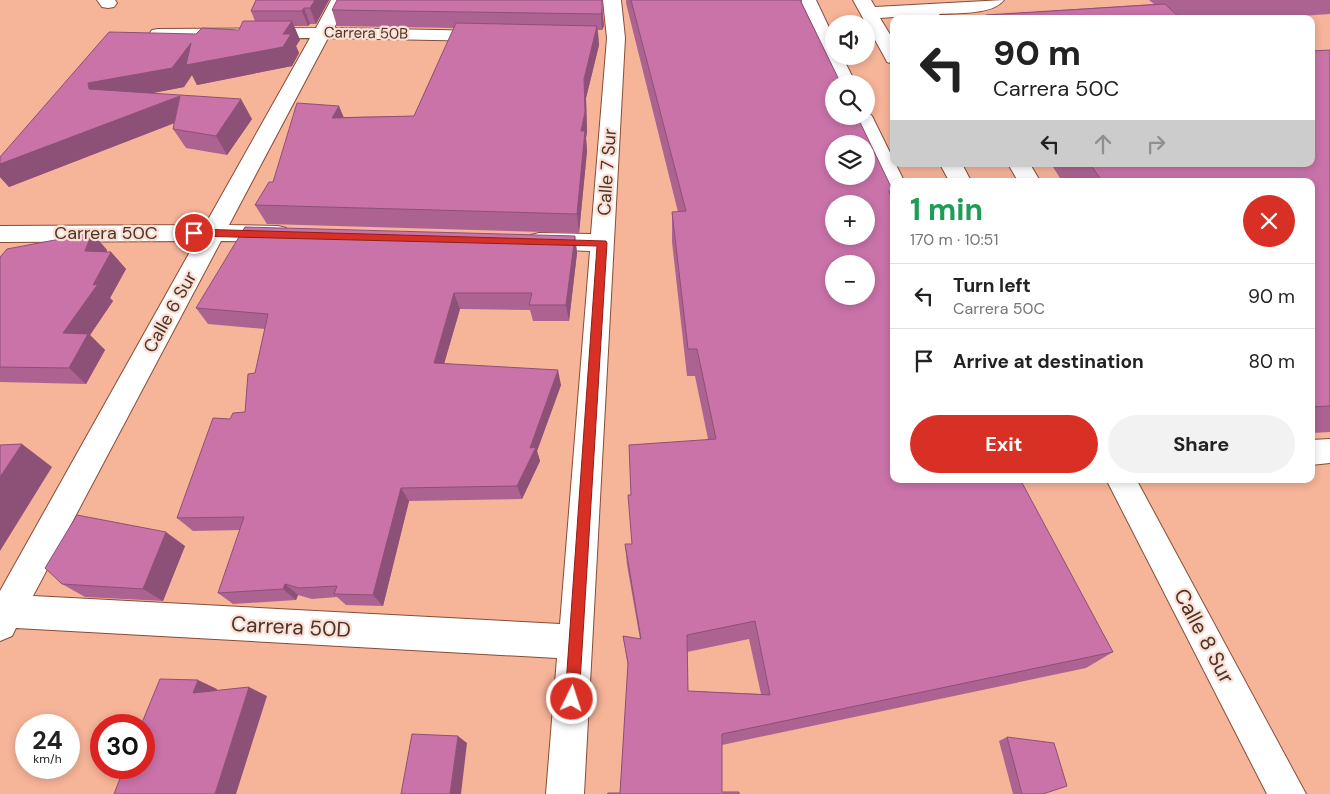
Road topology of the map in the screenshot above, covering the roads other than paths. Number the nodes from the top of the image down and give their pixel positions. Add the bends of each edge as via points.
1 (340, 0) edge
2 (612, 0) edge
3 (807, 0) edge
4 (996, 0) edge
5 (866, 6) edge
6 (931, 14) edge
7 (322, 32) junction
8 (146, 34) edge
9 (508, 36) edge
10 (890, 51) edge
11 (842, 75) edge
12 (866, 125) edge
13 (1021, 167) edge
14 (891, 178) edge
15 (1027, 178) edge
16 (213, 233) junction
17 (0, 234) edge
18 (303, 235) edge
19 (523, 241) edge
20 (602, 243) junction
21 (1330, 451) edge
22 (1315, 453) edge
23 (1123, 483) edge
24 (4, 618) edge
25 (576, 642) junction
26 (565, 794) edge
27 (1287, 794) edge

1 - 7 street, Calle 6 Sur
2 - 20 street, Calle 7 Sur via 606,38
3 - 11 street
4 - 6 street via 982,6
5 - 6 street
5 - 10 street
7 - 8 street, Carrera 50B
7 - 9 street, Carrera 50B
7 - 16 street, Calle 6 Sur
12 - 14 street
13 - 15 street
16 - 17 street, Carrera 50C
16 - 18 street, Carrera 50C
16 - 24 street, Calle 6 Sur
19 - 20 street
20 - 25 street, Calle 7 Sur
21 - 22 street
23 - 27 street, Calle 8 Sur
24 - 25 street, Carrera 50D
25 - 26 street, Calle 7 Sur

